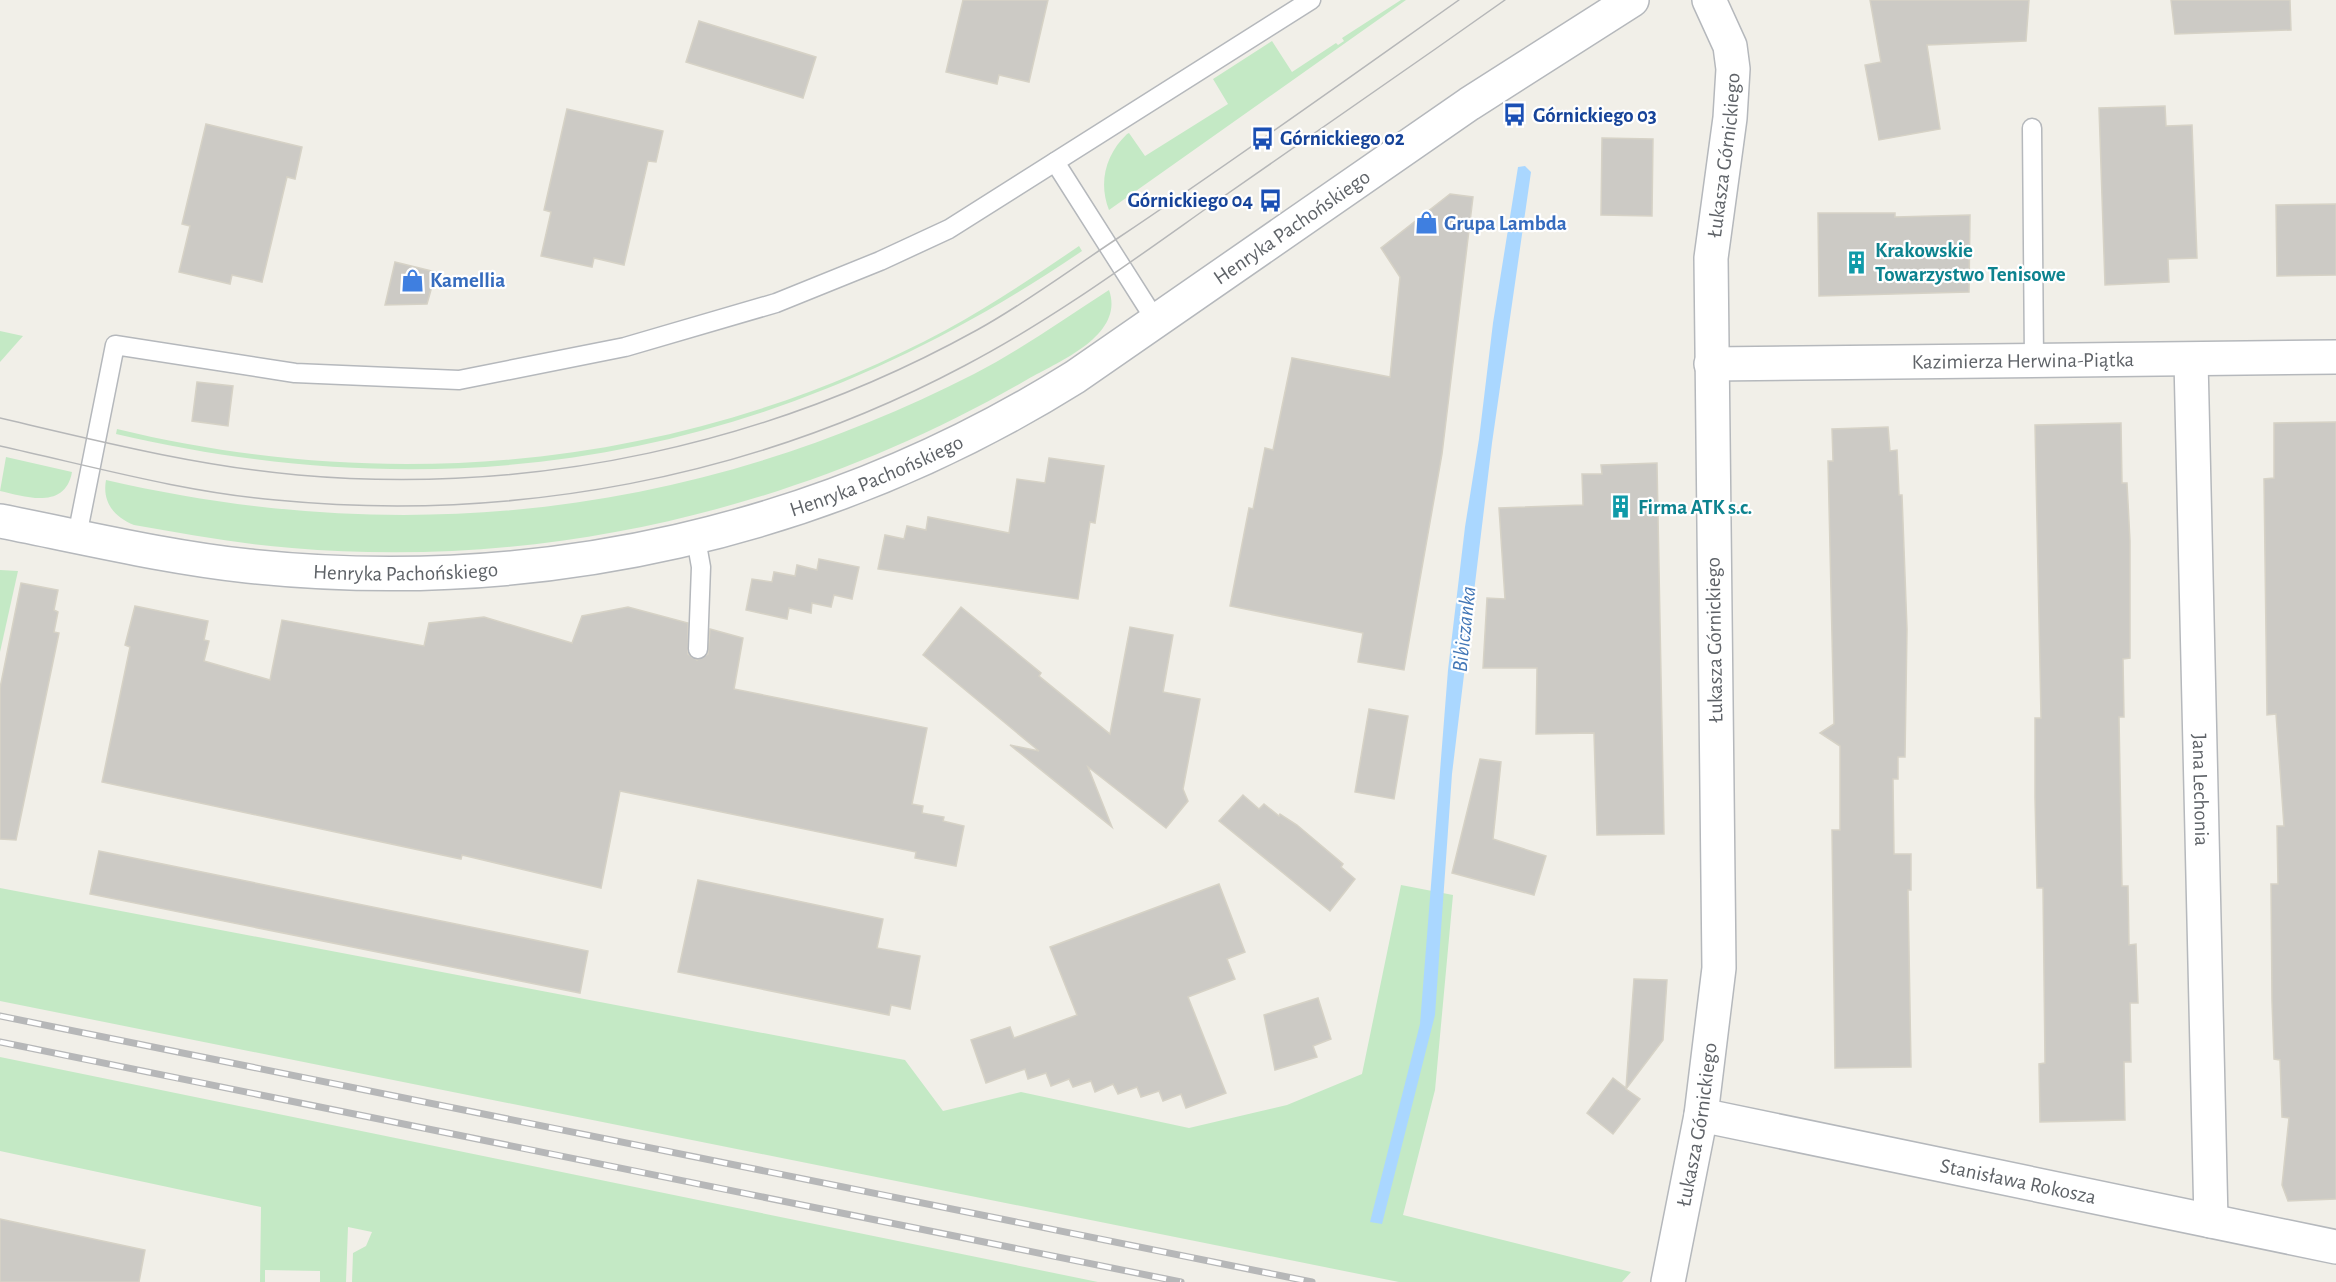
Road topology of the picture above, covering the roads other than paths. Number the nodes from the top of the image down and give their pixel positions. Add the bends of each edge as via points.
1 (1311, 0) edge
2 (1632, 0) edge
3 (1709, 0) edge
4 (2032, 129) dead end
5 (1055, 162) junction
6 (1156, 321) junction
7 (2336, 357) edge
8 (2034, 360) junction
9 (2191, 360) junction
10 (1710, 364) junction
11 (0, 521) edge
12 (77, 536) junction
13 (696, 539) junction
14 (698, 649) dead end
15 (1701, 1115) junction
16 (2211, 1221) junction
17 (2336, 1247) edge
18 (1668, 1282) edge

1 - 5 lane
2 - 6 street, Henryka Pachońskiego via 1468,104
3 - 10 street, Łukasza Górnickiego via 1730,46 1733,69 1732,107 1711,258
4 - 8 lane
5 - 6 lane
5 - 12 lane via 949,229 776,303 625,347 459,380 295,373 115,345
6 - 13 street, Henryka Pachońskiego via 1035,402 934,454 838,495
7 - 9 street, Kazimierza Herwina-Piątka
8 - 9 street, Kazimierza Herwina-Piątka
8 - 10 street, Kazimierza Herwina-Piątka
9 - 16 street, Jana Lechonia
10 - 15 street, Łukasza Górnickiego via 1719,968
11 - 12 street, Henryka Pachońskiego
12 - 13 street, Henryka Pachońskiego via 245,566 389,575 547,566
13 - 14 lane via 701,567
15 - 16 street, Stanisława Rokosza
15 - 18 street, Łukasza Górnickiego
16 - 17 street, Stanisława Rokosza

